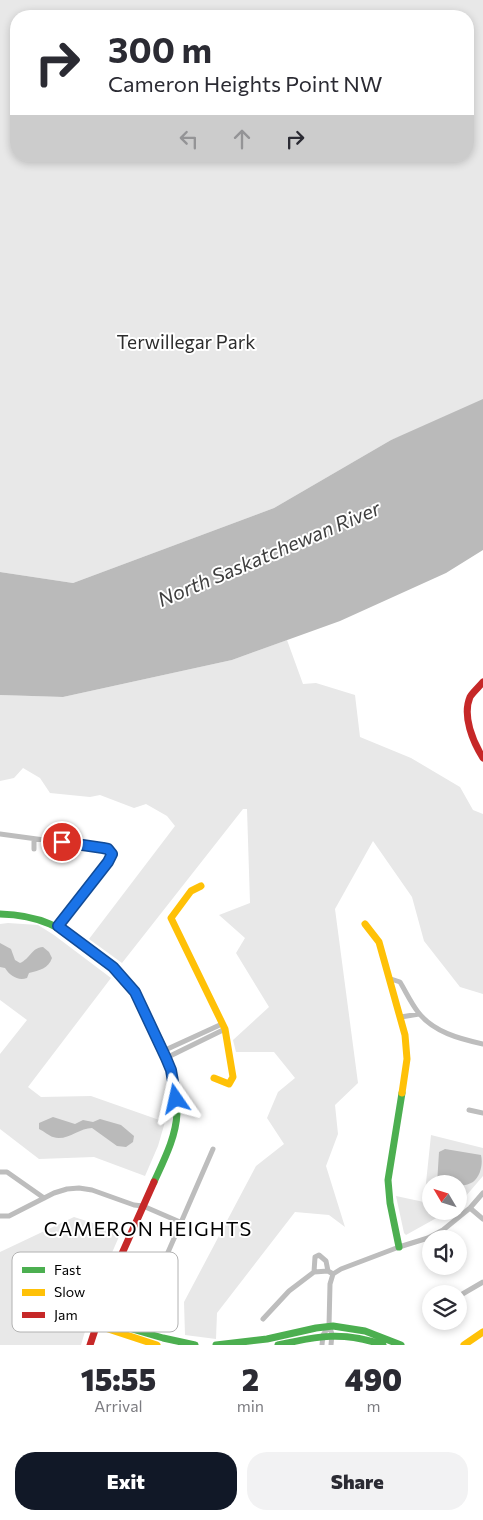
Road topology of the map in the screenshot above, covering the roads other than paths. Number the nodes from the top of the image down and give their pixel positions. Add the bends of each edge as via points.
1 (483, 682) edge
2 (483, 758) edge
3 (0, 834) edge
4 (34, 839) junction
5 (34, 849) dead end
6 (201, 886) dead end
7 (0, 914) edge
8 (365, 924) dead end
9 (58, 926) junction
10 (391, 979) junction
11 (419, 1014) junction
12 (401, 1017) junction
13 (223, 1027) junction
14 (483, 1044) edge
15 (165, 1055) junction
16 (214, 1078) dead end
17 (469, 1110) dead end
18 (483, 1113) edge
19 (213, 1149) dead end
20 (0, 1172) edge
21 (483, 1193) edge
22 (44, 1198) junction
23 (143, 1206) junction
24 (470, 1208) junction
25 (0, 1216) edge
26 (483, 1219) edge
27 (180, 1222) junction
28 (399, 1247) junction
29 (122, 1252) edge
30 (167, 1252) edge
31 (314, 1272) junction
32 (330, 1273) junction
33 (483, 1282) edge
34 (467, 1291) edge
35 (263, 1319) dead end
36 (329, 1326) junction
37 (94, 1332) edge
38 (126, 1332) edge
39 (483, 1332) edge
40 (332, 1334) junction
41 (323, 1335) junction
42 (156, 1342) edge
43 (186, 1344) edge
44 (90, 1345) edge
45 (195, 1345) edge
46 (216, 1345) edge
47 (278, 1345) edge
48 (322, 1345) edge
49 (331, 1345) edge
50 (383, 1345) edge
51 (401, 1345) edge
52 (464, 1345) edge

1 - 2 street via 470,697 468,712
3 - 4 street
4 - 5 street
4 - 9 street via 103,848 112,854
6 - 13 street via 191,891 173,914 172,921
7 - 9 street via 39,918
8 - 10 street via 379,942
9 - 15 street via 129,983
10 - 11 street via 400,982
10 - 12 street
11 - 12 street
11 - 14 street via 442,1031
12 - 28 street via 407,1059 388,1180
13 - 15 street
13 - 16 street via 233,1077 228,1084
15 - 23 street via 171,1070 177,1112 168,1148
17 - 18 street
19 - 27 street
20 - 22 street via 10,1173
21 - 24 street
22 - 23 street via 67,1188 78,1188
22 - 25 street via 9,1216
23 - 27 street
23 - 29 street
24 - 26 street
24 - 28 street via 428,1238
27 - 30 street
28 - 32 street
31 - 32 street
31 - 32 street via 315,1257 319,1255 326,1261
31 - 35 street via 289,1291
32 - 36 street
33 - 34 street
36 - 40 street
36 - 41 street
36 - 46 street via 273,1338
36 - 51 street via 360,1329
37 - 44 street
38 - 42 street
39 - 52 street
40 - 41 street
40 - 49 street
40 - 50 street via 370,1339
41 - 47 street
41 - 48 street
42 - 43 street
43 - 45 street

